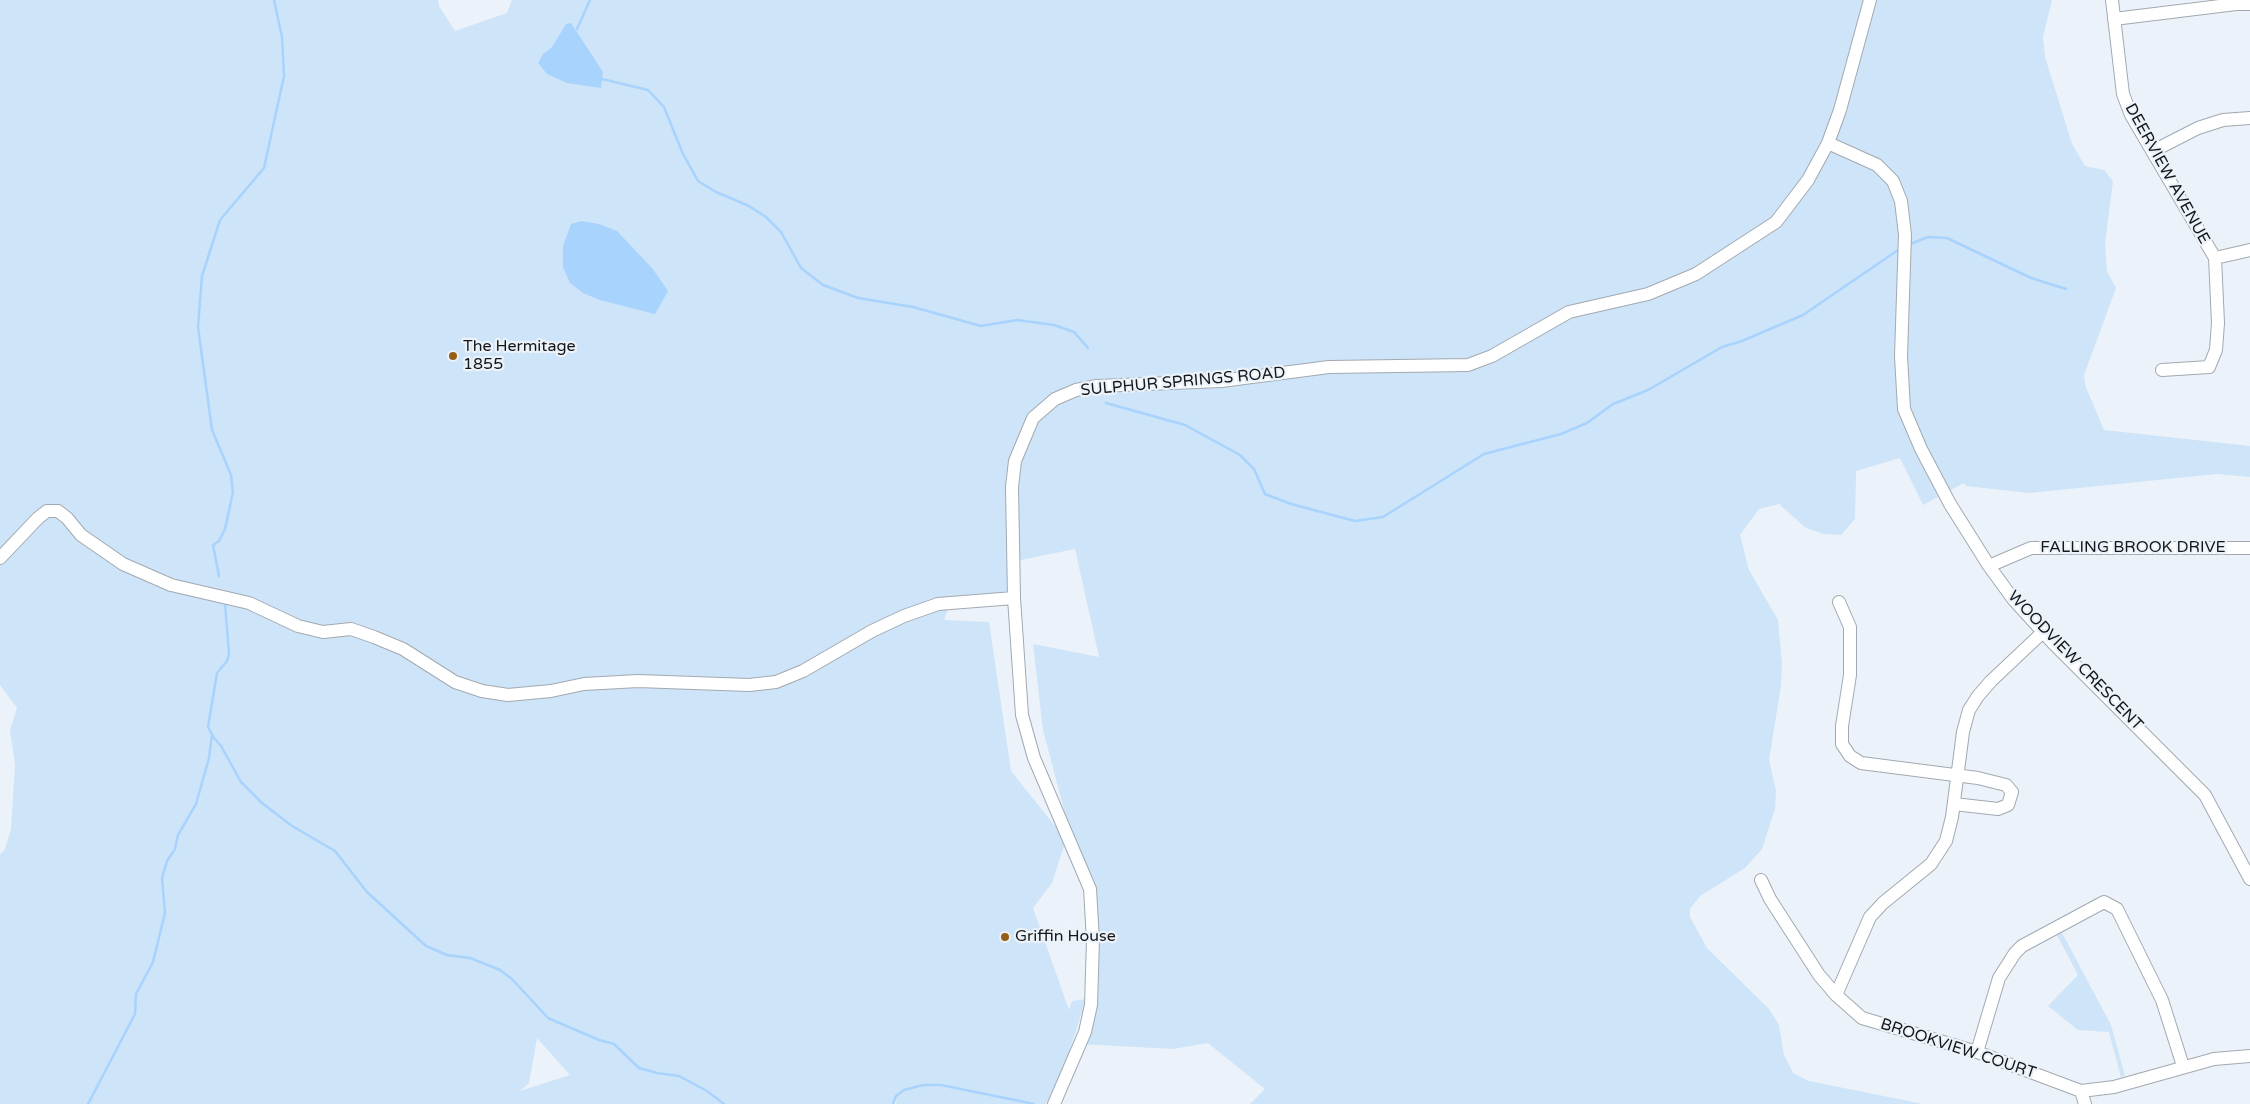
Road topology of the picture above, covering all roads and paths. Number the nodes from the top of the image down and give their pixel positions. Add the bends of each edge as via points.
1 (1870, 0) edge
2 (2112, 0) edge
3 (2250, 4) edge
4 (2114, 19) junction
5 (2250, 118) edge
6 (1828, 144) junction
7 (2153, 151) junction
8 (2250, 250) edge
9 (2215, 258) junction
10 (2162, 370) dead end
11 (2250, 548) edge
12 (0, 558) edge
13 (1989, 566) junction
14 (1014, 598) junction
15 (1839, 602) dead end
16 (2044, 632) junction
17 (1958, 776) junction
18 (1954, 804) junction
19 (2250, 879) edge
20 (1761, 880) dead end
21 (1836, 995) junction
22 (1977, 1052) junction
23 (2250, 1056) edge
24 (2183, 1066) junction
25 (2081, 1091) junction
26 (1054, 1104) edge
27 (2085, 1104) edge

1 - 6 street, SULPHUR SPRINGS ROAD
2 - 4 street, DEERVIEW AVENUE
3 - 4 street
4 - 7 street, DEERVIEW AVENUE via 2123,94 2131,116
5 - 7 street via 2223,120 2198,128
6 - 13 street, WOODVIEW CRESCENT via 1877,165 1894,181 1899,194 1905,235 1901,356 1904,409 1920,449
6 - 14 street, SULPHUR SPRINGS ROAD via 1808,180 1776,222 1696,274 1648,294 1569,312 1492,356 1468,365 1329,367 1221,381 1097,386 1055,399 1033,418 1015,461 1012,487
7 - 9 street, DEERVIEW AVENUE
8 - 9 street
9 - 10 street via 2218,323 2216,350 2208,367
11 - 13 street, FALLING BROOK DRIVE via 2031,548
12 - 14 street via 38,518 47,511 58,511 81,535 123,564 171,585 249,602 298,626 323,632 358,632 403,649 455,682 508,695 584,684 638,681 749,685 776,682 803,671 872,631 938,604
13 - 16 street, WOODVIEW CRESCENT
14 - 26 street, SULPHUR SPRINGS ROAD via 1022,715 1034,758 1090,889 1094,967 1091,1005 1085,1032
15 - 17 street via 1850,627 1850,675 1842,726 1842,744 1850,756 1861,763
16 - 17 street via 1973,703 1963,732
16 - 19 street, WOODVIEW CRESCENT via 2205,795
17 - 18 street
17 - 18 street via 2006,785 2012,797 2008,805 1998,809
18 - 21 street via 1943,848 1931,864 1883,903 1870,918
20 - 21 street, BROOKVIEW COURT via 1819,975
21 - 22 street, BROOKVIEW COURT via 1862,1018
22 - 24 street via 1999,978 2015,953 2030,941 2104,902 2117,909 2162,1000
22 - 25 street, BROOKVIEW COURT
23 - 24 street, BROOKVIEW COURT via 2218,1058
24 - 25 street, BROOKVIEW COURT via 2114,1087
25 - 27 street

